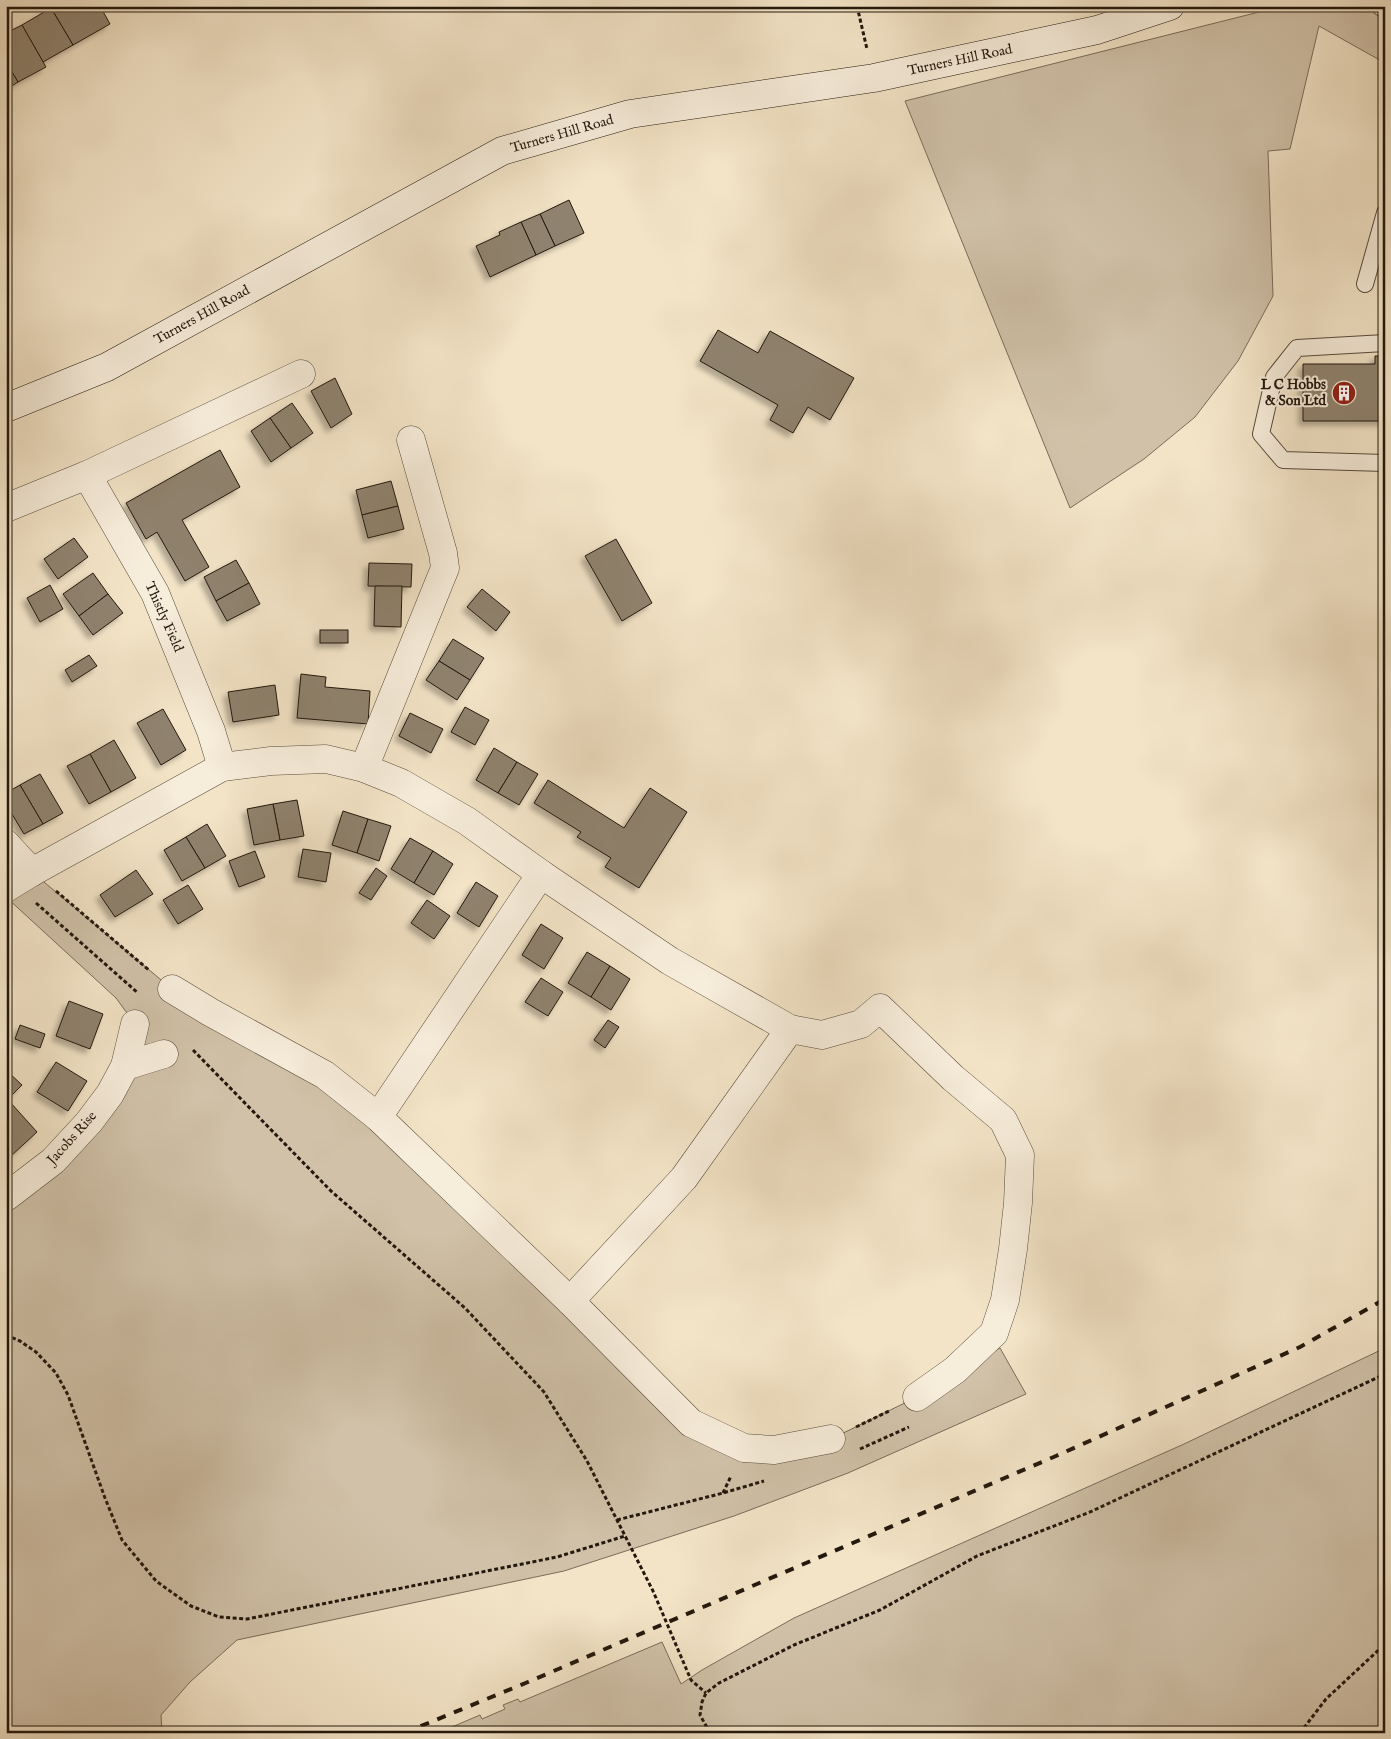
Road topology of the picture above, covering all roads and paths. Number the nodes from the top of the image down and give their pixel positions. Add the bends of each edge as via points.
1 (857, 6) edge
2 (1170, 6) edge
3 (1379, 6) edge
4 (1385, 10) edge
5 (874, 78) junction
6 (1385, 212) edge
7 (1365, 284) dead end
8 (1385, 343) edge
9 (301, 374) dead end
10 (6, 408) edge
11 (411, 440) dead end
12 (1385, 464) edge
13 (87, 475) junction
14 (6, 508) edge
15 (222, 767) junction
16 (364, 768) junction
17 (6, 844) edge
18 (541, 874) junction
19 (17, 881) edge
20 (172, 989) joint
21 (141, 996) dead end
22 (135, 1024) dead end
23 (790, 1029) junction
24 (176, 1049) joint
25 (125, 1066) junction
26 (378, 1116) junction
27 (6, 1197) edge
28 (570, 1302) junction
29 (6, 1336) edge
30 (1385, 1374) edge
31 (917, 1397) joint
32 (831, 1440) joint
33 (625, 1536) junction
34 (1385, 1644) edge
35 (706, 1693) junction
36 (710, 1733) edge
37 (1300, 1733) edge

1 - 5 path
2 - 5 street, Turners Hill Road via 1097,30
3 - 4 lane
5 - 10 street, Turners Hill Road via 630,114 502,151 107,367
6 - 7 lane
8 - 12 lane via 1297,348 1274,377 1261,434 1283,460
9 - 13 street
11 - 16 street via 445,568
13 - 14 street
13 - 15 street, Thistly Field via 155,593 211,731
15 - 16 street via 326,759
15 - 19 street
16 - 18 street via 401,783 467,821
17 - 19 street
18 - 23 street via 670,961
18 - 26 street
19 - 20 path
19 - 21 path
20 - 26 street via 325,1075
22 - 25 street, Jacobs Rise
23 - 28 street via 684,1178
23 - 31 street via 822,1035 861,1024 880,1008 953,1078 1003,1120 1020,1155 1018,1203 1005,1300 994,1333 955,1370
24 - 25 street
24 - 33 path via 465,1308 544,1392 588,1461
25 - 27 street, Jacobs Rise via 110,1094 89,1122 53,1162
26 - 28 street
28 - 32 street via 691,1422 744,1448 774,1450
29 - 33 path via 36,1352 56,1372 68,1395 122,1540 156,1581 191,1606 219,1617 257,1618 557,1557
30 - 35 path via 1090,1512 977,1556 880,1610 794,1645 719,1682
31 - 32 path
33 - 35 path via 653,1591 691,1680
34 - 37 path via 1326,1699
35 - 36 path via 700,1715

